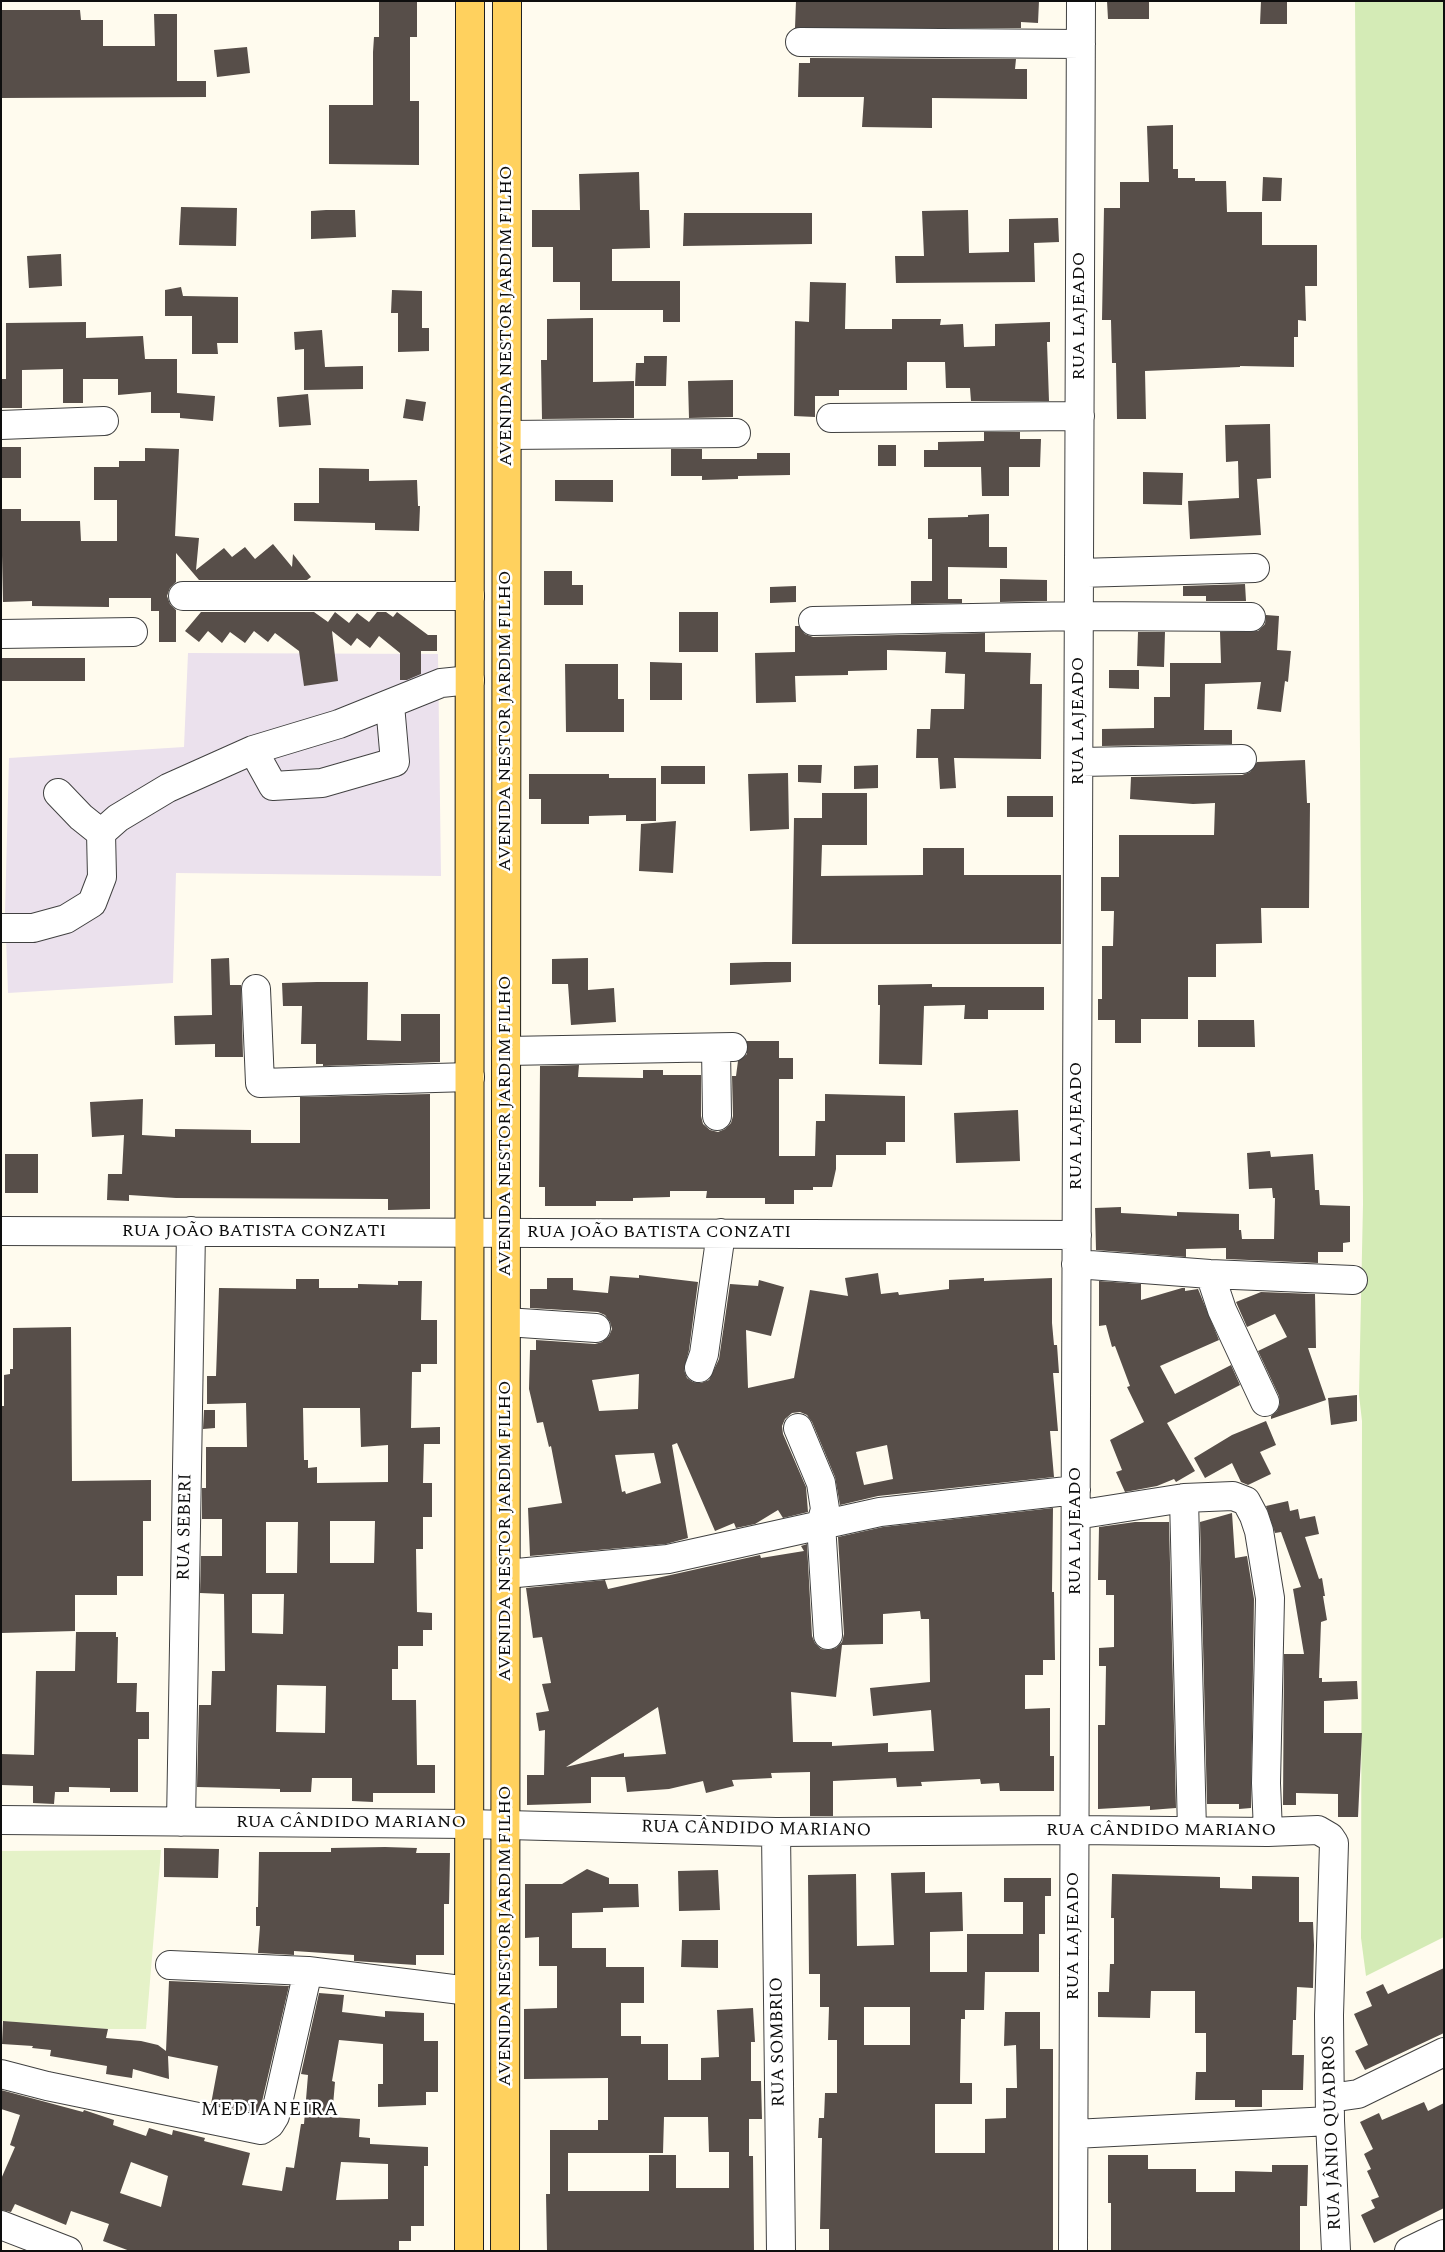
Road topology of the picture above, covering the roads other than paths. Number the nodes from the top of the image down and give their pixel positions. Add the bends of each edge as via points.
1 (470, 1) edge
2 (507, 1) edge
3 (1081, 1) edge
4 (800, 42) dead end
5 (1081, 44) junction
6 (470, 350) junction
7 (507, 350) junction
8 (1080, 416) junction
9 (831, 418) dead end
10 (104, 422) dead end
11 (1, 424) edge
12 (736, 433) dead end
13 (507, 436) junction
14 (470, 545) junction
15 (507, 546) junction
16 (1255, 568) dead end
17 (1079, 573) junction
18 (183, 596) dead end
19 (470, 596) junction
20 (1079, 616) junction
21 (1251, 617) dead end
22 (813, 621) dead end
23 (133, 632) dead end
24 (1, 634) edge
25 (470, 680) junction
26 (390, 705) junction
27 (253, 750) junction
28 (1242, 759) dead end
29 (1079, 762) junction
30 (58, 793) dead end
31 (101, 833) junction
32 (1, 928) edge
33 (506, 933) junction
34 (470, 934) junction
35 (256, 989) dead end
36 (506, 1051) junction
37 (470, 1077) junction
38 (717, 1116) dead end
39 (1, 1231) edge
40 (190, 1231) junction
41 (469, 1233) junction
42 (506, 1233) junction
43 (721, 1234) junction
44 (1077, 1235) junction
45 (1076, 1264) junction
46 (1210, 1274) junction
47 (1353, 1280) dead end
48 (506, 1322) junction
49 (596, 1328) dead end
50 (699, 1368) dead end
51 (1265, 1402) dead end
52 (798, 1428) dead end
53 (1184, 1498) junction
54 (1076, 1502) junction
55 (822, 1524) junction
56 (506, 1574) junction
57 (828, 1635) dead end
58 (1, 1820) edge
59 (181, 1822) junction
60 (469, 1824) junction
61 (506, 1825) junction
62 (1075, 1830) junction
63 (1192, 1831) junction
64 (776, 1832) junction
65 (1268, 1832) junction
66 (170, 1965) dead end
67 (308, 1971) junction
68 (469, 1991) junction
69 (1329, 2015) joint
70 (1444, 2052) edge
71 (1, 2074) edge
72 (1330, 2109) junction
73 (1074, 2134) junction
74 (1, 2225) edge
75 (1444, 2234) edge
76 (68, 2251) edge
77 (469, 2251) edge
78 (505, 2251) edge
79 (781, 2251) edge
80 (1073, 2251) edge
81 (1336, 2251) edge
82 (1409, 2251) edge

1 - 6 main road, AVENIDA NESTOR JARDIM FILHO
2 - 7 main road, AVENIDA NESTOR JARDIM FILHO
3 - 5 street, RUA LAJEADO
4 - 5 street
5 - 8 street, RUA LAJEADO
6 - 7 main road
6 - 14 main road, AVENIDA NESTOR JARDIM FILHO
7 - 13 main road, AVENIDA NESTOR JARDIM FILHO
8 - 9 street
8 - 17 street, RUA LAJEADO
10 - 11 street
12 - 13 street
13 - 15 main road, AVENIDA NESTOR JARDIM FILHO
14 - 15 main road
14 - 19 main road, AVENIDA NESTOR JARDIM FILHO
15 - 33 main road, AVENIDA NESTOR JARDIM FILHO
16 - 17 street
17 - 20 street, RUA LAJEADO
18 - 19 street
19 - 25 main road, AVENIDA NESTOR JARDIM FILHO
20 - 21 street
20 - 22 street
20 - 29 street, RUA LAJEADO
23 - 24 street
25 - 26 street via 441,683
25 - 34 main road, AVENIDA NESTOR JARDIM FILHO
26 - 27 street
26 - 27 street via 395,762 322,783 273,786
27 - 31 street via 168,788 118,818
28 - 29 street
29 - 44 street, RUA LAJEADO
30 - 31 street
31 - 32 street via 102,877 92,903 66,919 34,928
33 - 34 main road
33 - 36 main road, AVENIDA NESTOR JARDIM FILHO
34 - 37 main road, AVENIDA NESTOR JARDIM FILHO
35 - 37 street via 260,1083
36 - 38 street via 725,1048
36 - 42 main road, AVENIDA NESTOR JARDIM FILHO
37 - 41 main road, AVENIDA NESTOR JARDIM FILHO
39 - 40 street, RUA JOÃO BATISTA CONZATI
40 - 41 street, RUA JOÃO BATISTA CONZATI
40 - 59 street, RUA SEBERI
41 - 42 street, RUA JOÃO BATISTA CONZATI
41 - 60 main road, AVENIDA NESTOR JARDIM FILHO
42 - 43 street, RUA JOÃO BATISTA CONZATI
42 - 48 main road, AVENIDA NESTOR JARDIM FILHO
43 - 44 street, RUA JOÃO BATISTA CONZATI
43 - 50 street via 704,1354
44 - 45 street, RUA LAJEADO
45 - 46 street
45 - 54 street, RUA LAJEADO
46 - 47 street
46 - 51 street via 1222,1310
48 - 49 street
48 - 56 main road, AVENIDA NESTOR JARDIM FILHO
52 - 55 street via 821,1484 825,1508
53 - 54 street
53 - 63 street
53 - 65 street via 1233,1496 1246,1500 1259,1531 1270,1598
54 - 55 street via 880,1512
54 - 62 street, RUA LAJEADO
55 - 56 street via 668,1559
55 - 57 street
56 - 61 main road, AVENIDA NESTOR JARDIM FILHO
58 - 59 street, RUA CÂNDIDO MARIANO
59 - 60 street, RUA CÂNDIDO MARIANO
60 - 61 street, RUA CÂNDIDO MARIANO
60 - 68 main road, AVENIDA NESTOR JARDIM FILHO
61 - 64 street, RUA CÂNDIDO MARIANO
61 - 78 main road, AVENIDA NESTOR JARDIM FILHO
62 - 63 street, RUA CÂNDIDO MARIANO
62 - 64 street, RUA CÂNDIDO MARIANO
62 - 73 street, RUA LAJEADO
63 - 65 street, RUA CÂNDIDO MARIANO
64 - 79 street, RUA SOMBRIO
65 - 69 street, RUA CÂNDIDO MARIANO via 1318,1830 1334,1843
66 - 67 street
67 - 68 street
67 - 71 street via 275,2116 261,2130
68 - 77 main road, AVENIDA NESTOR JARDIM FILHO
69 - 72 street, RUA JÂNIO QUADROS
70 - 72 street
72 - 73 street
72 - 81 street, RUA JÂNIO QUADROS
73 - 80 street, RUA LAJEADO
74 - 76 street
75 - 82 street

